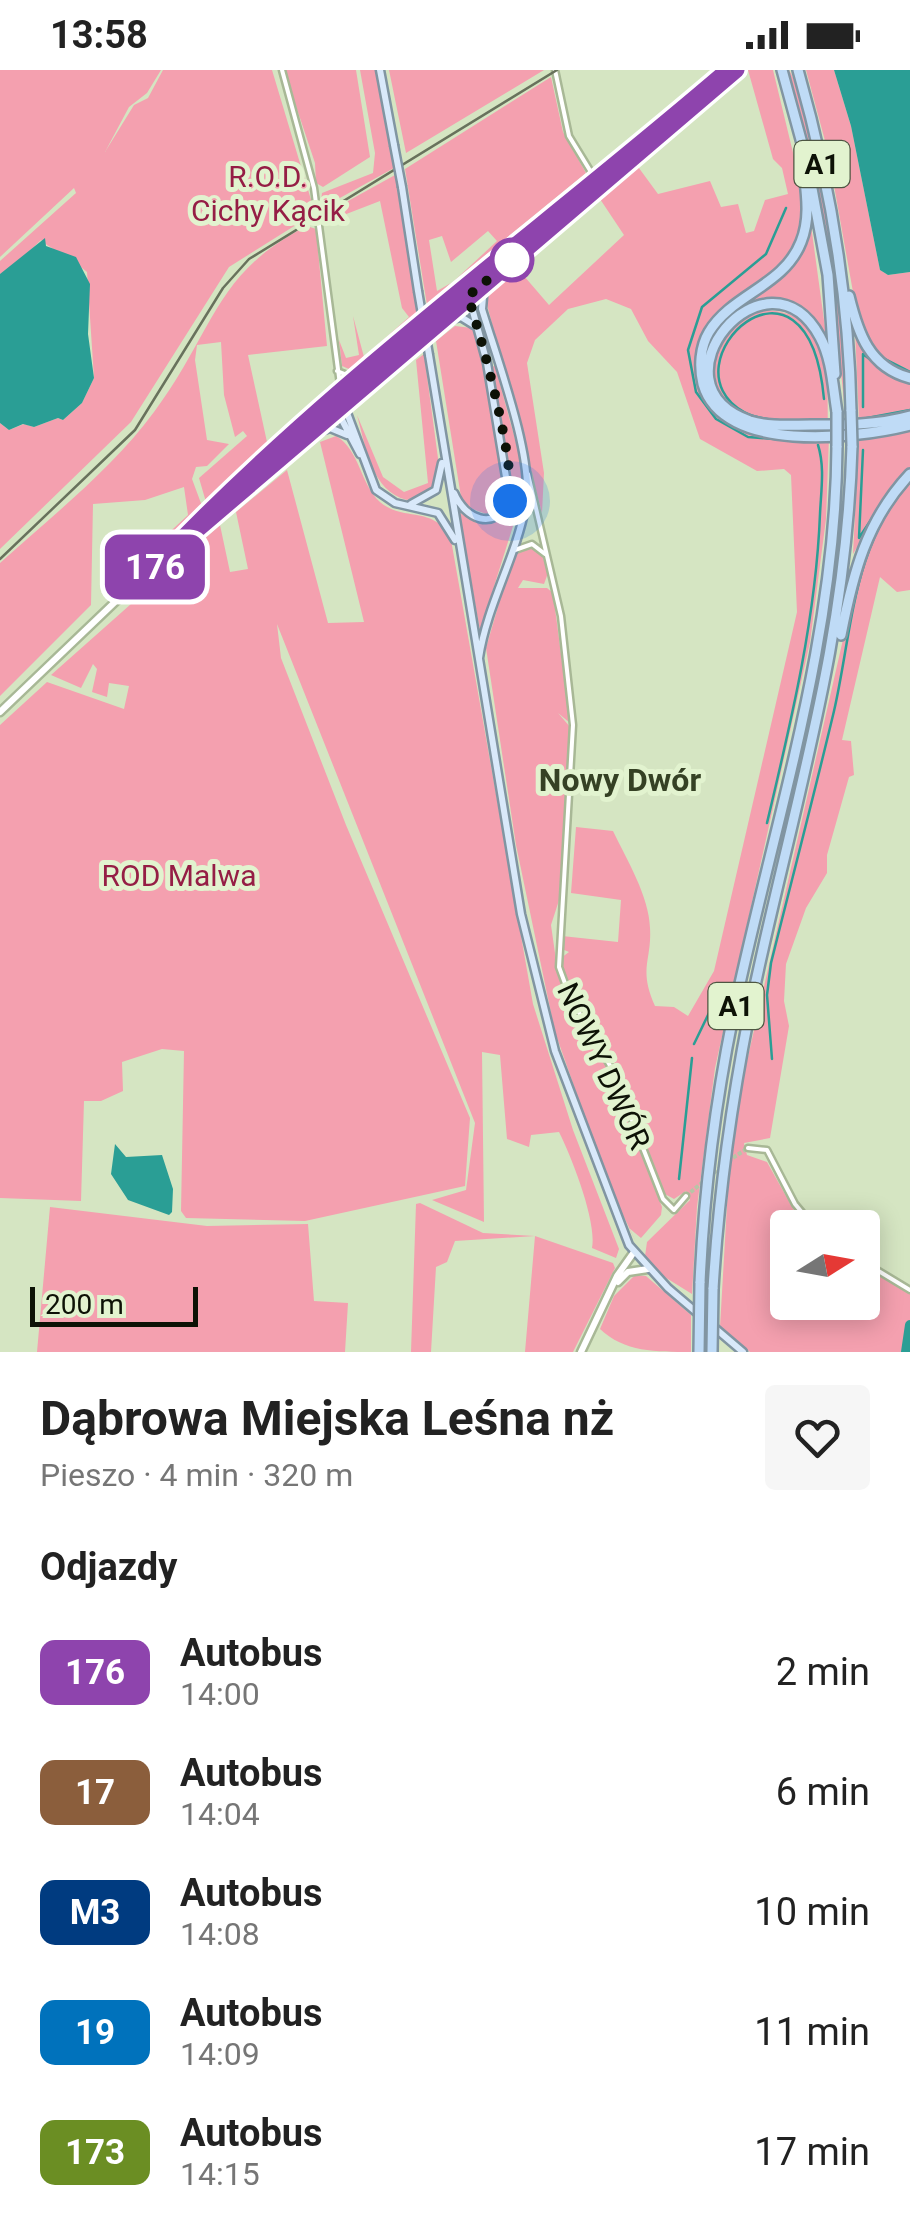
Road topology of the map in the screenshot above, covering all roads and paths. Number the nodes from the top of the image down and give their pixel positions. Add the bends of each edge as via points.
1 (282, 70) edge
2 (380, 70) edge
3 (555, 70) edge
4 (727, 70) edge
5 (737, 70) edge
6 (782, 70) edge
7 (798, 70) edge
8 (802, 144) junction
9 (594, 178) junction
10 (839, 260) junction
11 (480, 272) junction
12 (484, 284) junction
13 (468, 296) junction
14 (450, 297) junction
15 (482, 309) junction
16 (438, 322) junction
17 (478, 329) junction
18 (337, 370) junction
19 (360, 377) junction
20 (910, 378) edge
21 (364, 387) junction
22 (341, 392) junction
23 (344, 404) junction
24 (837, 412) junction
25 (350, 414) junction
26 (910, 416) edge
27 (910, 425) edge
28 (306, 436) junction
29 (350, 437) junction
30 (443, 447) junction
31 (360, 454) junction
32 (527, 470) junction
33 (910, 474) edge
34 (448, 480) junction
35 (408, 505) junction
36 (511, 553) junction
37 (546, 558) junction
38 (462, 562) junction
39 (152, 569) junction
40 (832, 656) junction
41 (478, 664) junction
42 (0, 712) edge
43 (748, 1148) dead end
44 (686, 1196) dead end
45 (800, 1210) edge
46 (634, 1252) junction
47 (648, 1269) junction
48 (880, 1272) edge
49 (610, 1290) junction
50 (910, 1290) edge
51 (581, 1352) edge
52 (698, 1352) edge
53 (712, 1352) edge
54 (744, 1352) edge

1 - 18 street via 311,174
2 - 30 main road, bridge
3 - 9 street via 568,133
4 - 9 main road
5 - 12 main road
6 - 8 highway, A1
7 - 10 highway, A1
8 - 24 highway, A1 via 828,275
8 - 27 highway via 808,202 802,241 778,274 710,330 701,362 704,388 722,414 760,432
9 - 11 main road
10 - 20 highway via 864,342 885,368
10 - 40 highway, A1, bridge via 852,446
11 - 13 main road
11 - 14 main road
12 - 13 main road
12 - 15 main road
13 - 14 main road
13 - 15 main road
13 - 16 main road
13 - 17 main road
14 - 19 main road
15 - 32 main road
16 - 17 main road via 461,317
16 - 21 main road
17 - 34 main road via 510,501 499,515 474,518 460,507
18 - 19 street
18 - 22 street
19 - 22 main road
21 - 23 main road
21 - 25 main road
22 - 23 main road
22 - 39 main road
23 - 25 main road
23 - 28 main road
23 - 29 main road
24 - 26 highway via 826,352 802,316 755,307 721,329 710,351 710,379 720,400 739,416 781,425
24 - 52 highway, A1, bridge via 832,544 818,656 731,1031 713,1136
25 - 31 main road
28 - 29 main road via 330,428
28 - 39 main road
29 - 31 main road
30 - 34 main road
30 - 35 main road via 436,490
31 - 35 main road via 381,494
32 - 36 main road via 527,500
32 - 37 street, NOWY DWÓR
33 - 40 highway via 864,544
34 - 38 main road
35 - 38 main road via 446,521
36 - 37 street via 532,544
36 - 41 main road
37 - 44 street, NOWY DWÓR via 561,616 574,742 559,968 612,1069 663,1199 674,1210
38 - 41 main road
39 - 42 main road
40 - 53 highway, A1, bridge via 745,1034 726,1145
41 - 46 main road via 540,999 598,1170
43 - 45 street via 768,1150
46 - 47 main road
46 - 49 main road
47 - 49 main road via 628,1272
47 - 54 main road
48 - 50 street
49 - 51 main road

